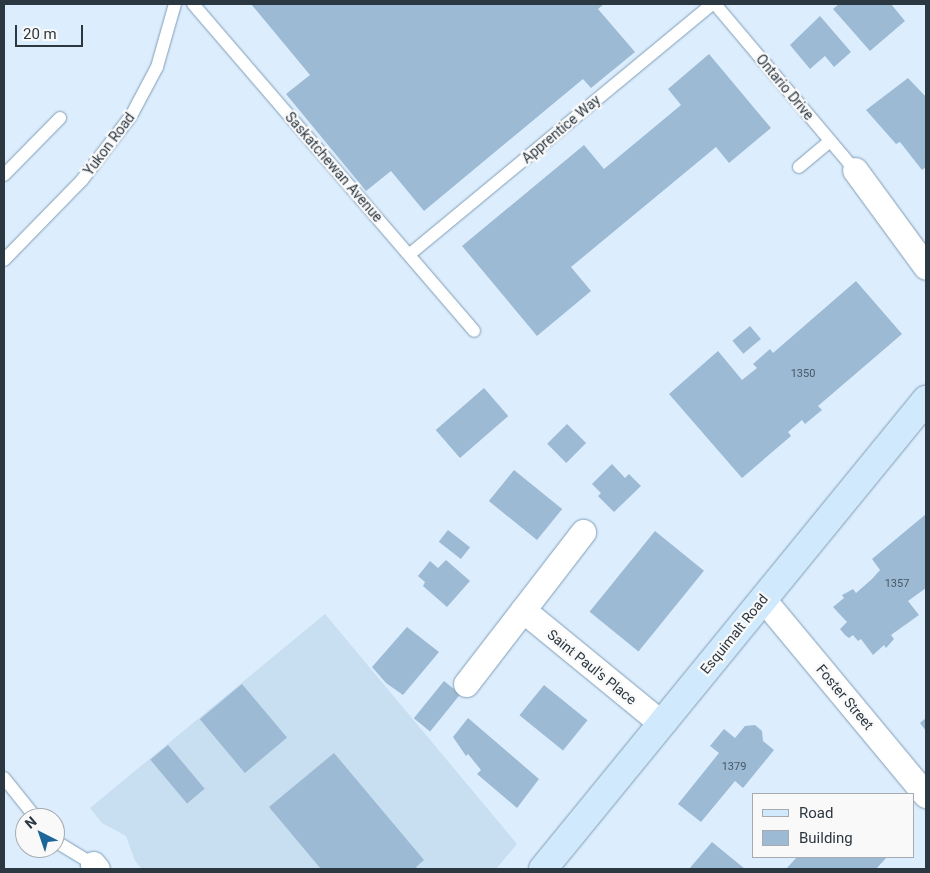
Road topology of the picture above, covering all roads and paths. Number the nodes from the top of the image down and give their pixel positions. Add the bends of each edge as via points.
1 (175, 4) edge
2 (193, 4) edge
3 (713, 4) edge
4 (60, 118) dead end
5 (830, 141) junction
6 (799, 167) dead end
7 (855, 170) joint
8 (4, 175) edge
9 (410, 254) junction
10 (4, 260) edge
11 (926, 267) edge
12 (474, 331) dead end
13 (926, 400) edge
14 (583, 532) dead end
15 (763, 599) junction
16 (522, 610) junction
17 (466, 684) dead end
18 (661, 723) junction
19 (4, 778) edge
20 (926, 796) edge
21 (28, 808) edge
22 (65, 848) edge
23 (95, 867) edge
24 (544, 869) edge

1 - 10 lane, Yukon Road via 157,67 131,116 82,180
2 - 9 lane, Saskatchewan Avenue
3 - 5 lane, Ontario Drive
3 - 9 lane, Apprentice Way
4 - 8 lane
5 - 6 lane
5 - 7 lane, Ontario Drive
7 - 11 street
9 - 12 lane, Saskatchewan Avenue
13 - 15 street, Esquimalt Road
14 - 16 street
15 - 18 street, Esquimalt Road
15 - 20 street, Foster Street
16 - 17 street
16 - 18 street, Saint Paul's Place
18 - 24 street, Esquimalt Road
19 - 21 lane
22 - 23 lane

